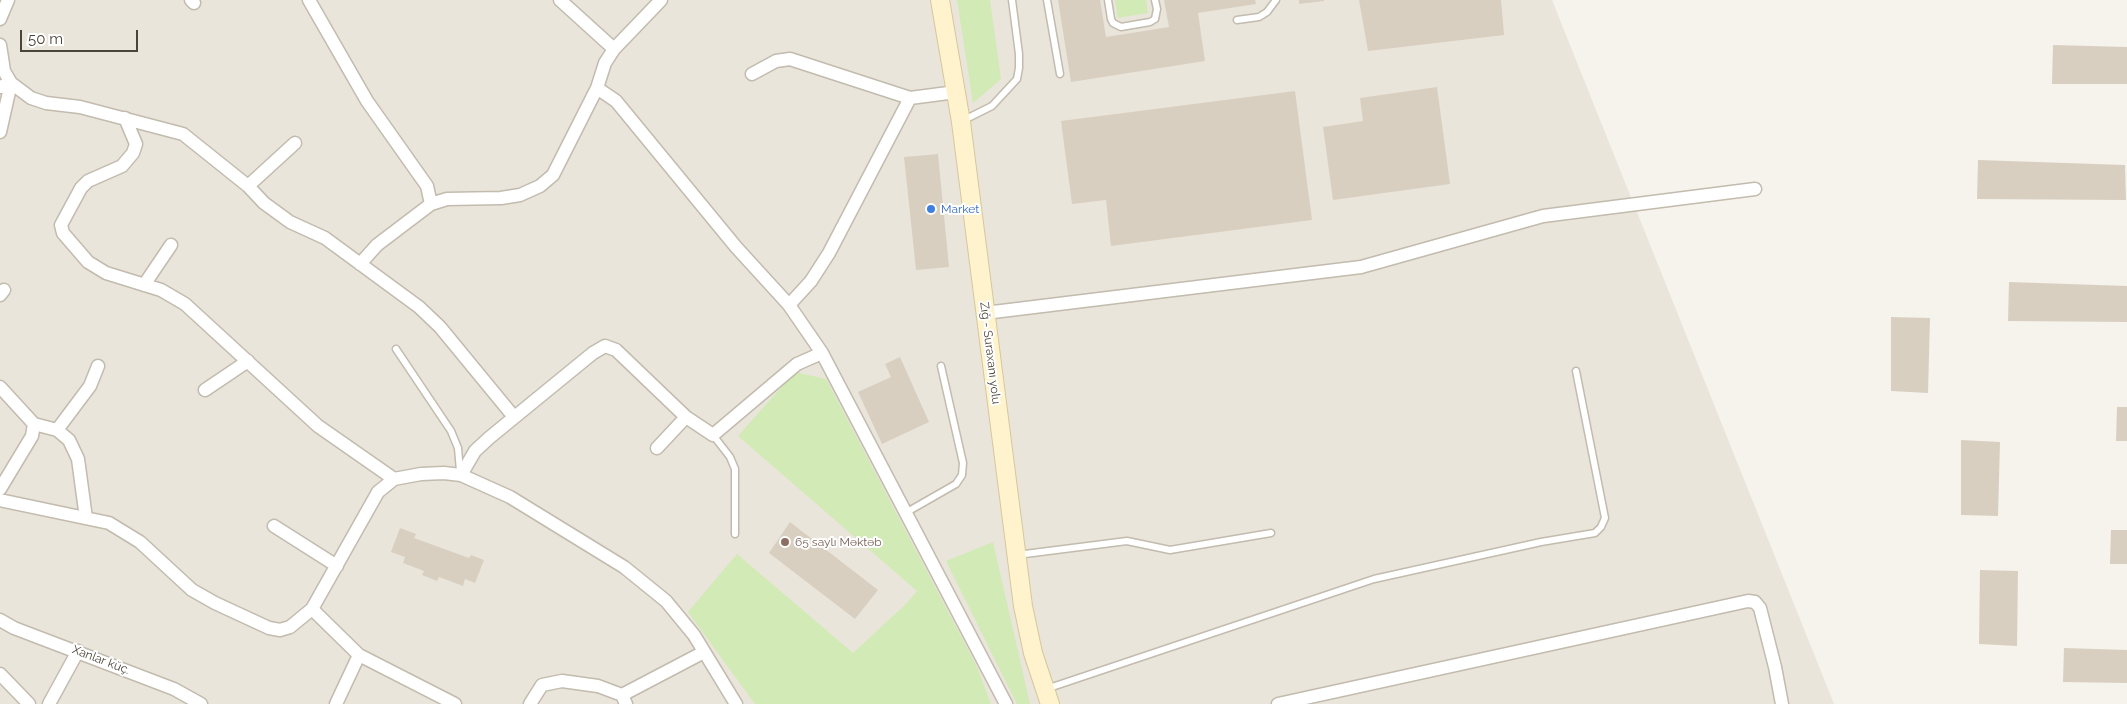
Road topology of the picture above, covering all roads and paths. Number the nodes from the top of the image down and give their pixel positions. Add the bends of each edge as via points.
1 (8, 0) edge
2 (309, 0) edge
3 (560, 0) edge
4 (661, 0) edge
5 (940, 0) edge
6 (1012, 0) edge
7 (1047, 0) edge
8 (1108, 0) edge
9 (1155, 0) edge
10 (1276, 0) edge
11 (0, 19) edge
12 (1237, 20) dead end
13 (0, 44) edge
14 (614, 49) junction
15 (2, 70) edge
16 (752, 74) dead end
17 (1060, 74) dead end
18 (5, 85) edge
19 (597, 88) junction
20 (956, 92) junction
21 (910, 98) junction
22 (125, 118) junction
23 (960, 122) junction
24 (0, 132) edge
25 (295, 143) dead end
26 (248, 186) junction
27 (1755, 189) dead end
28 (431, 204) junction
29 (172, 245) dead end
30 (360, 264) junction
31 (144, 285) junction
32 (789, 305) junction
33 (984, 313) junction
34 (396, 349) dead end
35 (822, 353) junction
36 (248, 362) junction
37 (98, 366) dead end
38 (941, 366) dead end
39 (1576, 371) dead end
40 (0, 387) edge
41 (205, 390) dead end
42 (514, 417) junction
43 (686, 417) junction
44 (34, 424) junction
45 (57, 430) junction
46 (713, 435) junction
47 (657, 448) dead end
48 (461, 475) junction
49 (394, 479) junction
50 (0, 489) edge
51 (0, 500) edge
52 (907, 512) junction
53 (86, 518) junction
54 (274, 526) dead end
55 (1271, 533) dead end
56 (735, 534) dead end
57 (1016, 555) junction
58 (337, 566) junction
59 (312, 609) junction
60 (0, 620) edge
61 (78, 652) junction
62 (704, 652) junction
63 (359, 655) junction
64 (0, 674) edge
65 (174, 689) junction
66 (1047, 697) edge
67 (624, 700) edge
68 (29, 704) edge
69 (49, 704) edge
70 (176, 704) edge
71 (201, 704) edge
72 (336, 704) edge
73 (456, 704) edge
74 (530, 704) edge
75 (736, 704) edge
76 (1006, 704) edge
77 (1278, 704) edge
78 (1782, 704) edge

1 - 11 street
2 - 28 street via 367,101 426,186
3 - 14 street
4 - 14 street
5 - 20 main road, Zığ - Suraxanı yolu
6 - 23 lane via 1019,54 1017,79 992,106
7 - 17 lane
8 - 9 lane via 1110,19 1121,27 1155,19
10 - 12 lane via 1259,17
13 - 15 street
14 - 19 street via 605,63
15 - 18 street
16 - 21 street via 790,59
18 - 22 street via 31,98
18 - 24 street
19 - 28 street via 553,175 540,186 520,195 447,199
19 - 32 street via 616,101 736,247
20 - 21 street
20 - 23 main road, Zığ - Suraxanı yolu
21 - 32 street via 829,253 812,281
22 - 26 street via 183,134
22 - 31 street via 136,144 133,153 122,166 84,185 61,225 63,233 88,262 106,273
23 - 33 main road, Zığ - Suraxanı yolu
25 - 26 street
26 - 30 street via 290,222 325,238
27 - 33 street via 1543,216 1361,268
28 - 30 street via 377,245
29 - 31 street
30 - 42 street via 420,307
31 - 36 street via 161,290 185,304
32 - 35 street
33 - 57 main road, Zığ - Suraxanı yolu
34 - 48 lane via 451,430 458,448
35 - 46 street via 797,364
35 - 52 street
36 - 41 street
36 - 49 street via 318,426
37 - 45 street via 90,386
38 - 52 lane via 963,463 962,475 956,484
39 - 66 lane via 1605,518 1595,533 1374,579
40 - 44 street
42 - 43 street via 605,346 616,350
42 - 48 street via 475,451
43 - 46 street
43 - 47 street
44 - 45 street
44 - 50 street via 32,436
45 - 53 street via 69,440 78,459
46 - 56 lane via 735,469
48 - 49 street via 421,474
48 - 62 street via 510,497 624,567 666,600
49 - 58 street via 378,492 366,510
51 - 53 street
52 - 76 street
53 - 59 street via 109,523 124,531 192,590 269,628 280,630 290,627
54 - 58 street
55 - 57 lane via 1170,550 1127,541
57 - 66 main road, Zığ - Suraxanı yolu via 1033,653
58 - 59 street
59 - 63 street
60 - 61 street, Xanlar küç.
61 - 65 street, Xanlar küç.
61 - 69 street
62 - 67 street
62 - 75 street
63 - 72 street
63 - 73 street
64 - 68 street
65 - 70 street
65 - 71 street, Xanlar küç.
67 - 74 street via 598,686 562,681 542,685
77 - 78 street via 1748,601 1755,602 1760,608

